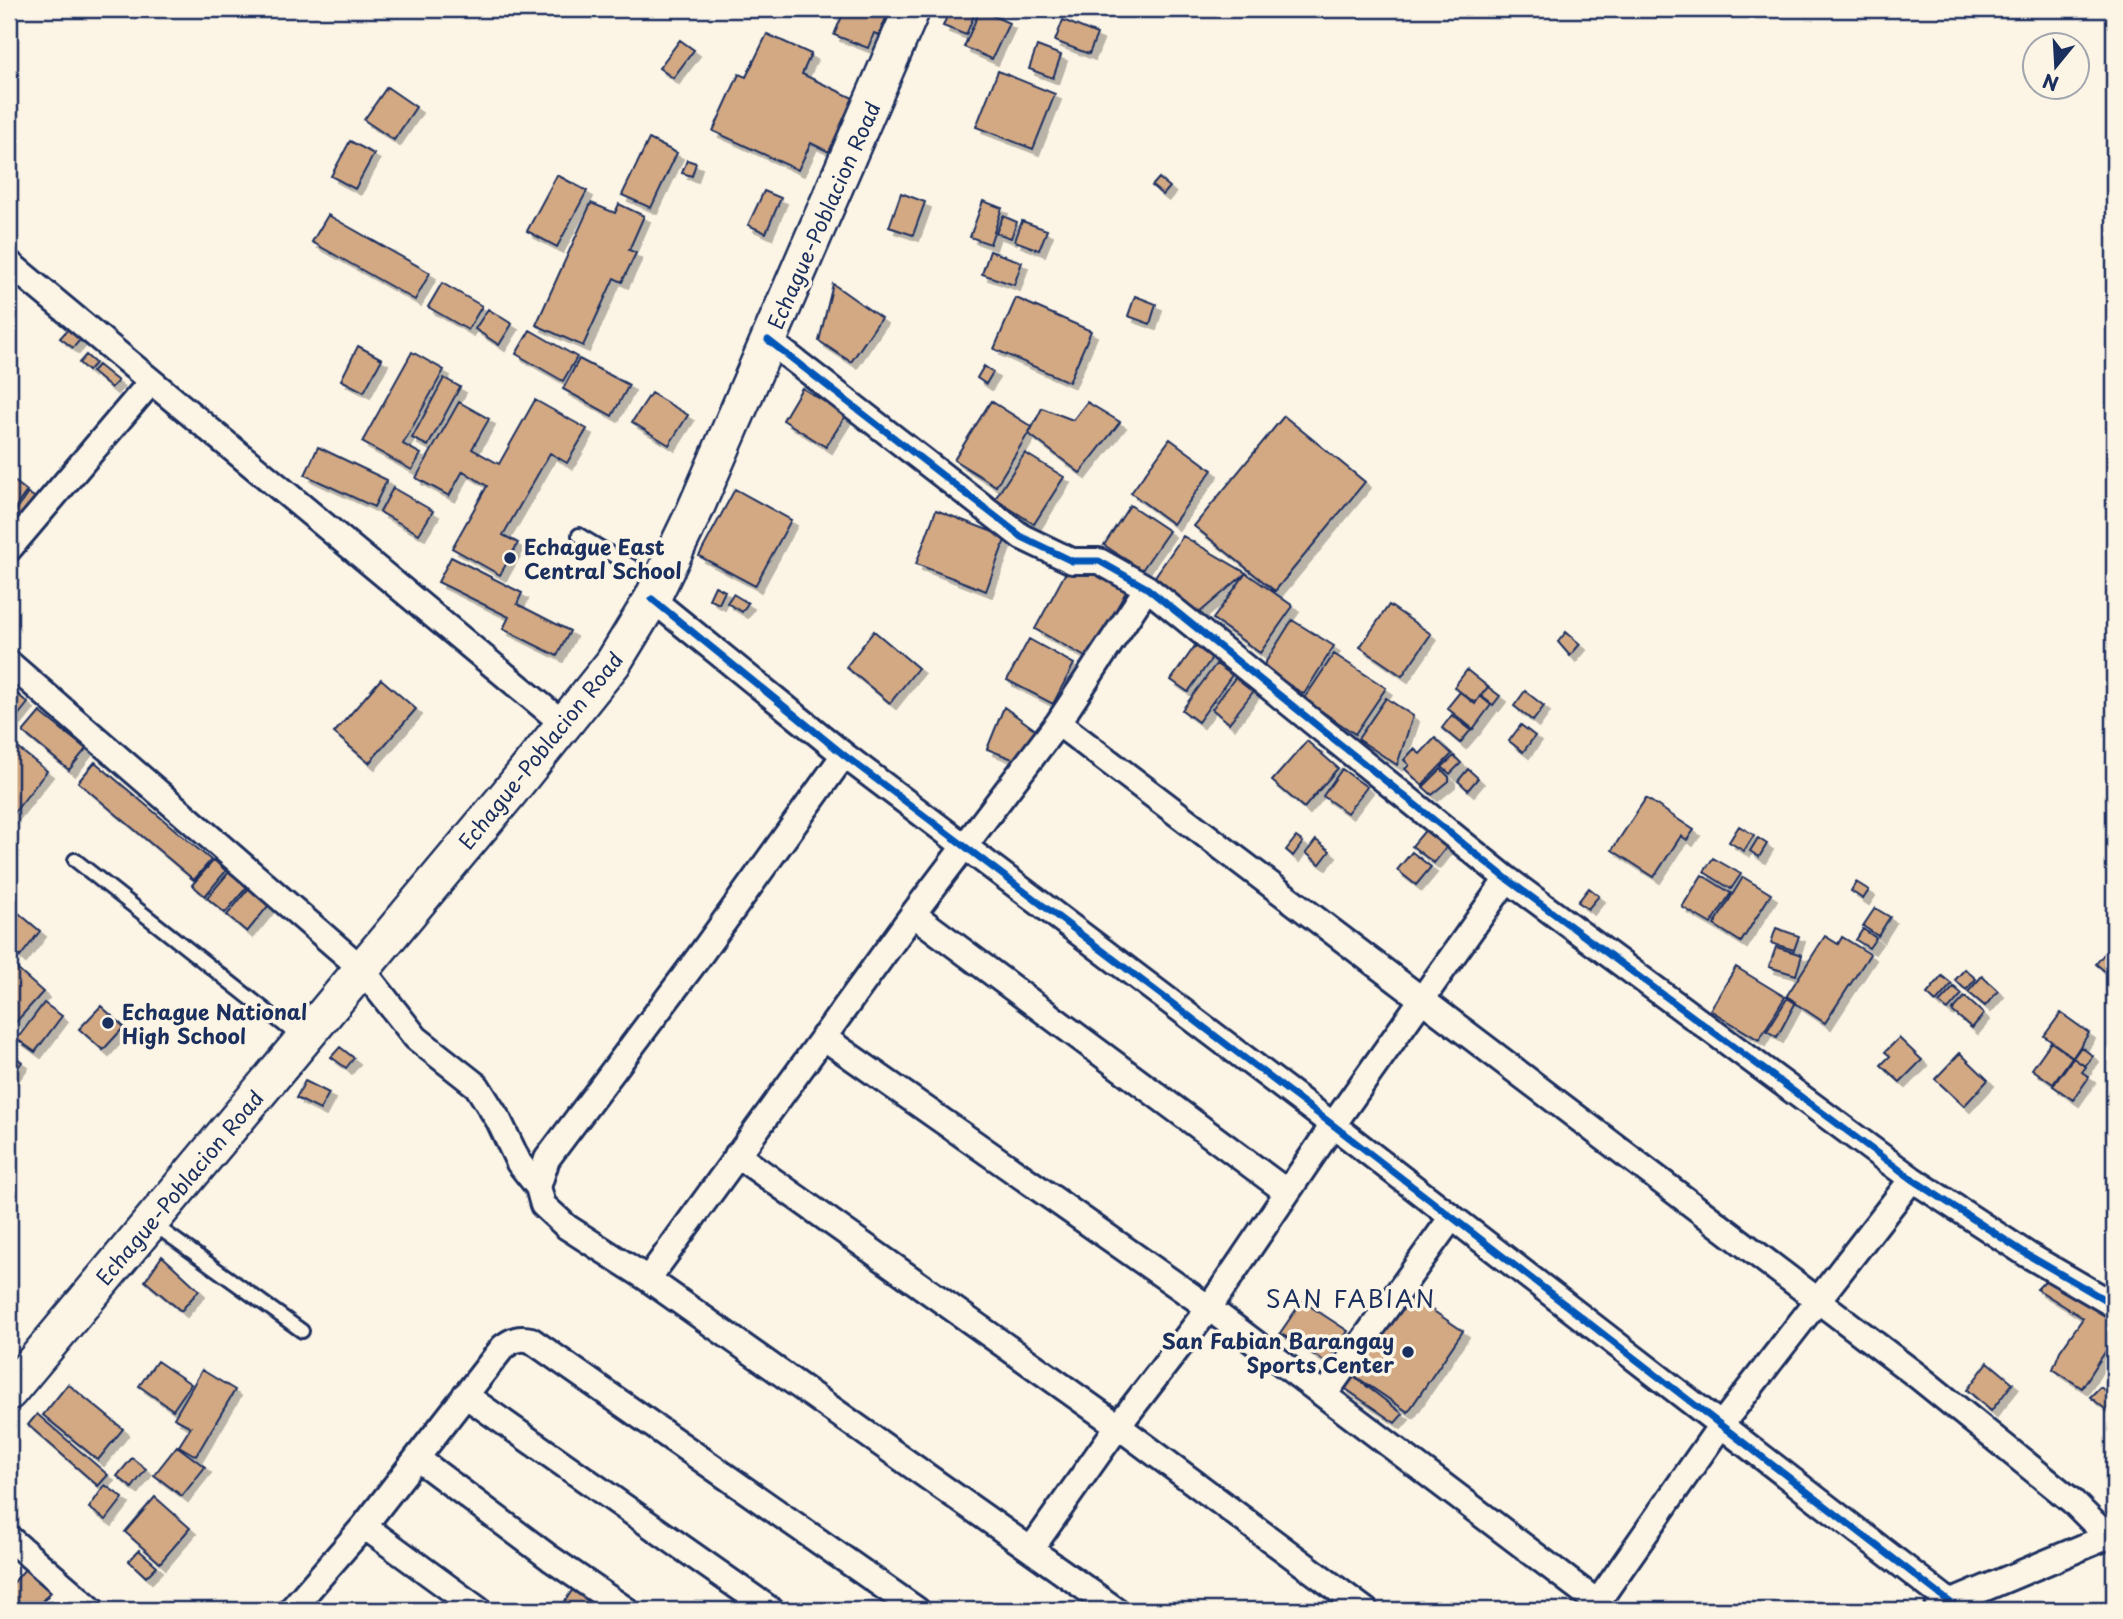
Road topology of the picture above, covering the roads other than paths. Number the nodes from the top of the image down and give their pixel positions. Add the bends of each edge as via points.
1 (912, 9) edge
2 (9, 263) edge
3 (768, 340) junction
4 (150, 383) junction
5 (579, 535) dead end
6 (9, 549) edge
7 (1147, 589) junction
8 (656, 591) junction
9 (9, 663) edge
10 (1058, 723) junction
11 (565, 725) junction
12 (844, 755) junction
13 (965, 848) junction
14 (75, 860) dead end
15 (1507, 879) junction
16 (914, 914) junction
17 (361, 968) junction
18 (1424, 999) junction
19 (823, 1037) junction
20 (302, 1040) junction
21 (1333, 1125) junction
22 (737, 1155) junction
23 (1912, 1179) junction
24 (538, 1187) junction
25 (1287, 1192) junction
26 (1452, 1217) junction
27 (150, 1222) junction
28 (648, 1279) junction
29 (1818, 1301) junction
30 (2114, 1305) edge
31 (1209, 1308) junction
32 (302, 1331) dead end
33 (9, 1392) edge
34 (465, 1395) junction
35 (1324, 1395) junction
36 (1721, 1425) junction
37 (1118, 1426) junction
38 (418, 1459) junction
39 (363, 1527) junction
40 (2111, 1535) edge
41 (9, 1538) edge
42 (1032, 1548) junction
43 (69, 1591) junction
44 (1595, 1606) edge
45 (1948, 1608) edge
46 (53, 1610) edge
47 (92, 1610) edge
48 (291, 1610) edge
49 (479, 1610) edge
50 (626, 1610) edge
51 (771, 1610) edge
52 (917, 1610) edge
53 (1116, 1610) edge
54 (1365, 1610) edge

1 - 3 main road, Echague-Poblacion Road
2 - 4 street
3 - 7 street via 1022,537 1072,561 1099,561
3 - 8 main road, Echague-Poblacion Road
4 - 6 street
4 - 11 street
5 - 8 lane
7 - 10 street
7 - 15 street
8 - 11 main road, Echague-Poblacion Road via 613,663
8 - 12 street
9 - 17 street
10 - 13 street
10 - 18 street
11 - 17 main road, Echague-Poblacion Road
12 - 13 street
12 - 24 street via 547,1159
13 - 16 street
13 - 21 street
14 - 20 lane
15 - 18 street
15 - 23 street
16 - 19 street
16 - 25 street
17 - 20 main road, Echague-Poblacion Road
17 - 24 street via 416,1038 477,1086 519,1163
18 - 21 street
18 - 29 street
19 - 22 street
19 - 31 street
20 - 27 main road, Echague-Poblacion Road
21 - 25 street
21 - 26 street
22 - 28 street
22 - 37 street
23 - 29 street
23 - 30 street
24 - 28 street via 543,1205 568,1227
25 - 31 street
26 - 35 street
26 - 36 street
27 - 32 lane
27 - 33 main road, Echague-Poblacion Road
28 - 42 street
29 - 36 street
29 - 40 street
31 - 35 street
31 - 37 street
34 - 38 street
34 - 51 street
34 - 52 street via 503,1347 513,1339 531,1340
35 - 44 street
36 - 44 street
36 - 45 street
37 - 42 street
37 - 54 street
38 - 39 street
38 - 50 street
39 - 48 street
39 - 49 street
40 - 45 street
41 - 43 street
42 - 53 street
43 - 46 street
43 - 47 street

